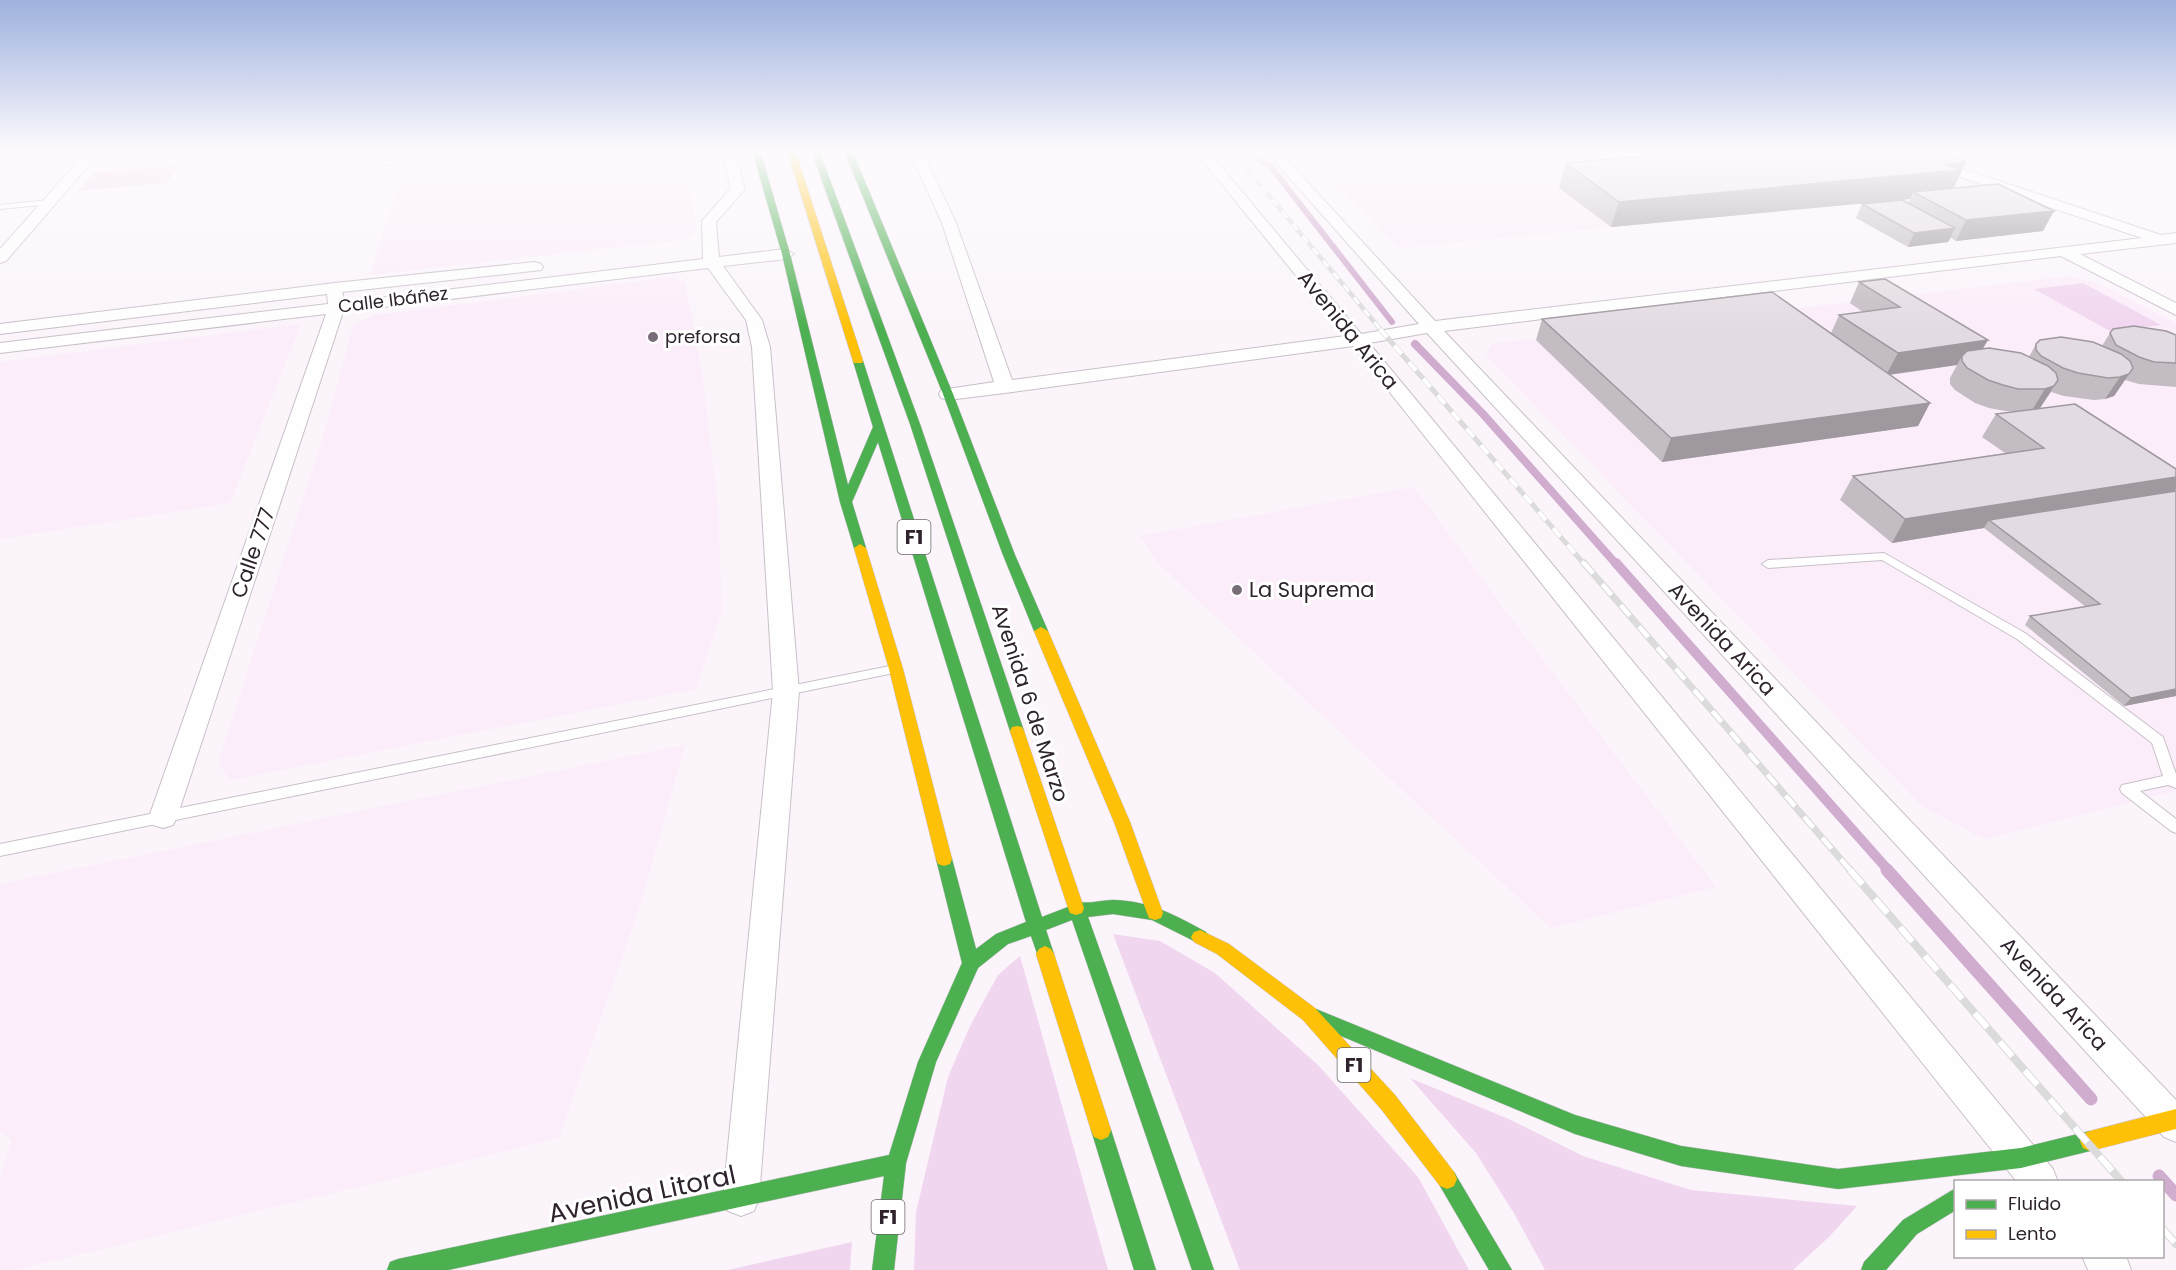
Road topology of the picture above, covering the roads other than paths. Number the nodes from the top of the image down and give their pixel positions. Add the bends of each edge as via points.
1 (44, 209) edge
2 (720, 209) edge
3 (773, 209) edge
4 (810, 209) edge
5 (836, 209) edge
6 (872, 209) edge
7 (943, 209) edge
8 (1249, 209) edge
9 (1325, 209) edge
10 (2088, 209) edge
11 (2171, 234) edge
12 (784, 247) junction
13 (2062, 251) junction
14 (710, 256) junction
15 (0, 258) edge
16 (580, 262) dead end
17 (557, 265) dead end
18 (336, 297) junction
19 (2176, 310) edge
20 (1431, 327) junction
21 (0, 329) edge
22 (1357, 340) junction
23 (0, 348) edge
24 (1005, 387) junction
25 (948, 394) junction
26 (879, 427) junction
27 (846, 502) junction
28 (1768, 564) dead end
29 (896, 669) junction
30 (786, 692) junction
31 (2173, 782) edge
32 (163, 817) junction
33 (2176, 827) edge
34 (0, 850) edge
35 (1077, 911) junction
36 (1155, 913) junction
37 (1037, 925) junction
38 (971, 963) junction
39 (1309, 1014) junction
40 (2174, 1122) edge
41 (2020, 1158) junction
42 (896, 1164) junction
43 (1992, 1176) dead end
44 (2038, 1180) edge
45 (741, 1198) junction
46 (1954, 1199) edge
47 (2102, 1258) edge
48 (398, 1270) edge
49 (883, 1270) edge
50 (1145, 1270) edge
51 (1203, 1270) edge
52 (1501, 1270) edge
53 (1872, 1270) edge
54 (2112, 1270) edge

1 - 15 street
2 - 14 street via 710,221
3 - 12 main road
4 - 26 main road, F1
5 - 35 main road, Avenida 6 de Marzo / F1 via 915,424
6 - 25 main road, Avenida 6 de Marzo
7 - 24 street
8 - 22 street, Avenida Arica
9 - 20 street, Avenida Arica
10 - 11 street
11 - 13 street
12 - 14 street, Calle Ibáñez
12 - 27 main road
13 - 19 street
13 - 20 street
14 - 16 street, Calle Ibáñez
14 - 18 street, Calle Ibáñez
14 - 30 street via 754,320 761,347
17 - 18 street, Calle Ibáñez
18 - 21 street, Calle Ibáñez
18 - 23 street, Calle Ibáñez
18 - 32 street, Calle 777
20 - 22 street
20 - 40 street, Avenida Arica
22 - 24 street
22 - 41 street, Avenida Arica
24 - 25 street
25 - 36 main road, Avenida 6 de Marzo via 1009,555 1122,822
26 - 27 main road
26 - 37 main road, F1
27 - 29 main road
28 - 31 lane via 1884,556 2021,636 2157,740
29 - 30 lane
29 - 38 main road
30 - 32 lane
30 - 45 street
31 - 33 lane via 2127,789
32 - 34 lane
35 - 36 main road, F1 via 1113,907
35 - 37 main road, F1
35 - 51 main road, Avenida 6 de Marzo / F1
36 - 39 main road, F1 via 1223,949
37 - 38 main road, F1 via 1002,939
37 - 50 main road, F1
38 - 42 main road, F1 via 927,1062
39 - 41 main road via 1575,1124 1681,1156 1838,1179
39 - 52 main road, F1 via 1388,1102 1445,1177
40 - 41 main road
41 - 43 main road
41 - 44 street, Avenida Arica
42 - 45 main road, Avenida Litoral
42 - 49 main road, F1
45 - 48 main road, Avenida Litoral
46 - 53 main road via 1910,1227
47 - 54 street

